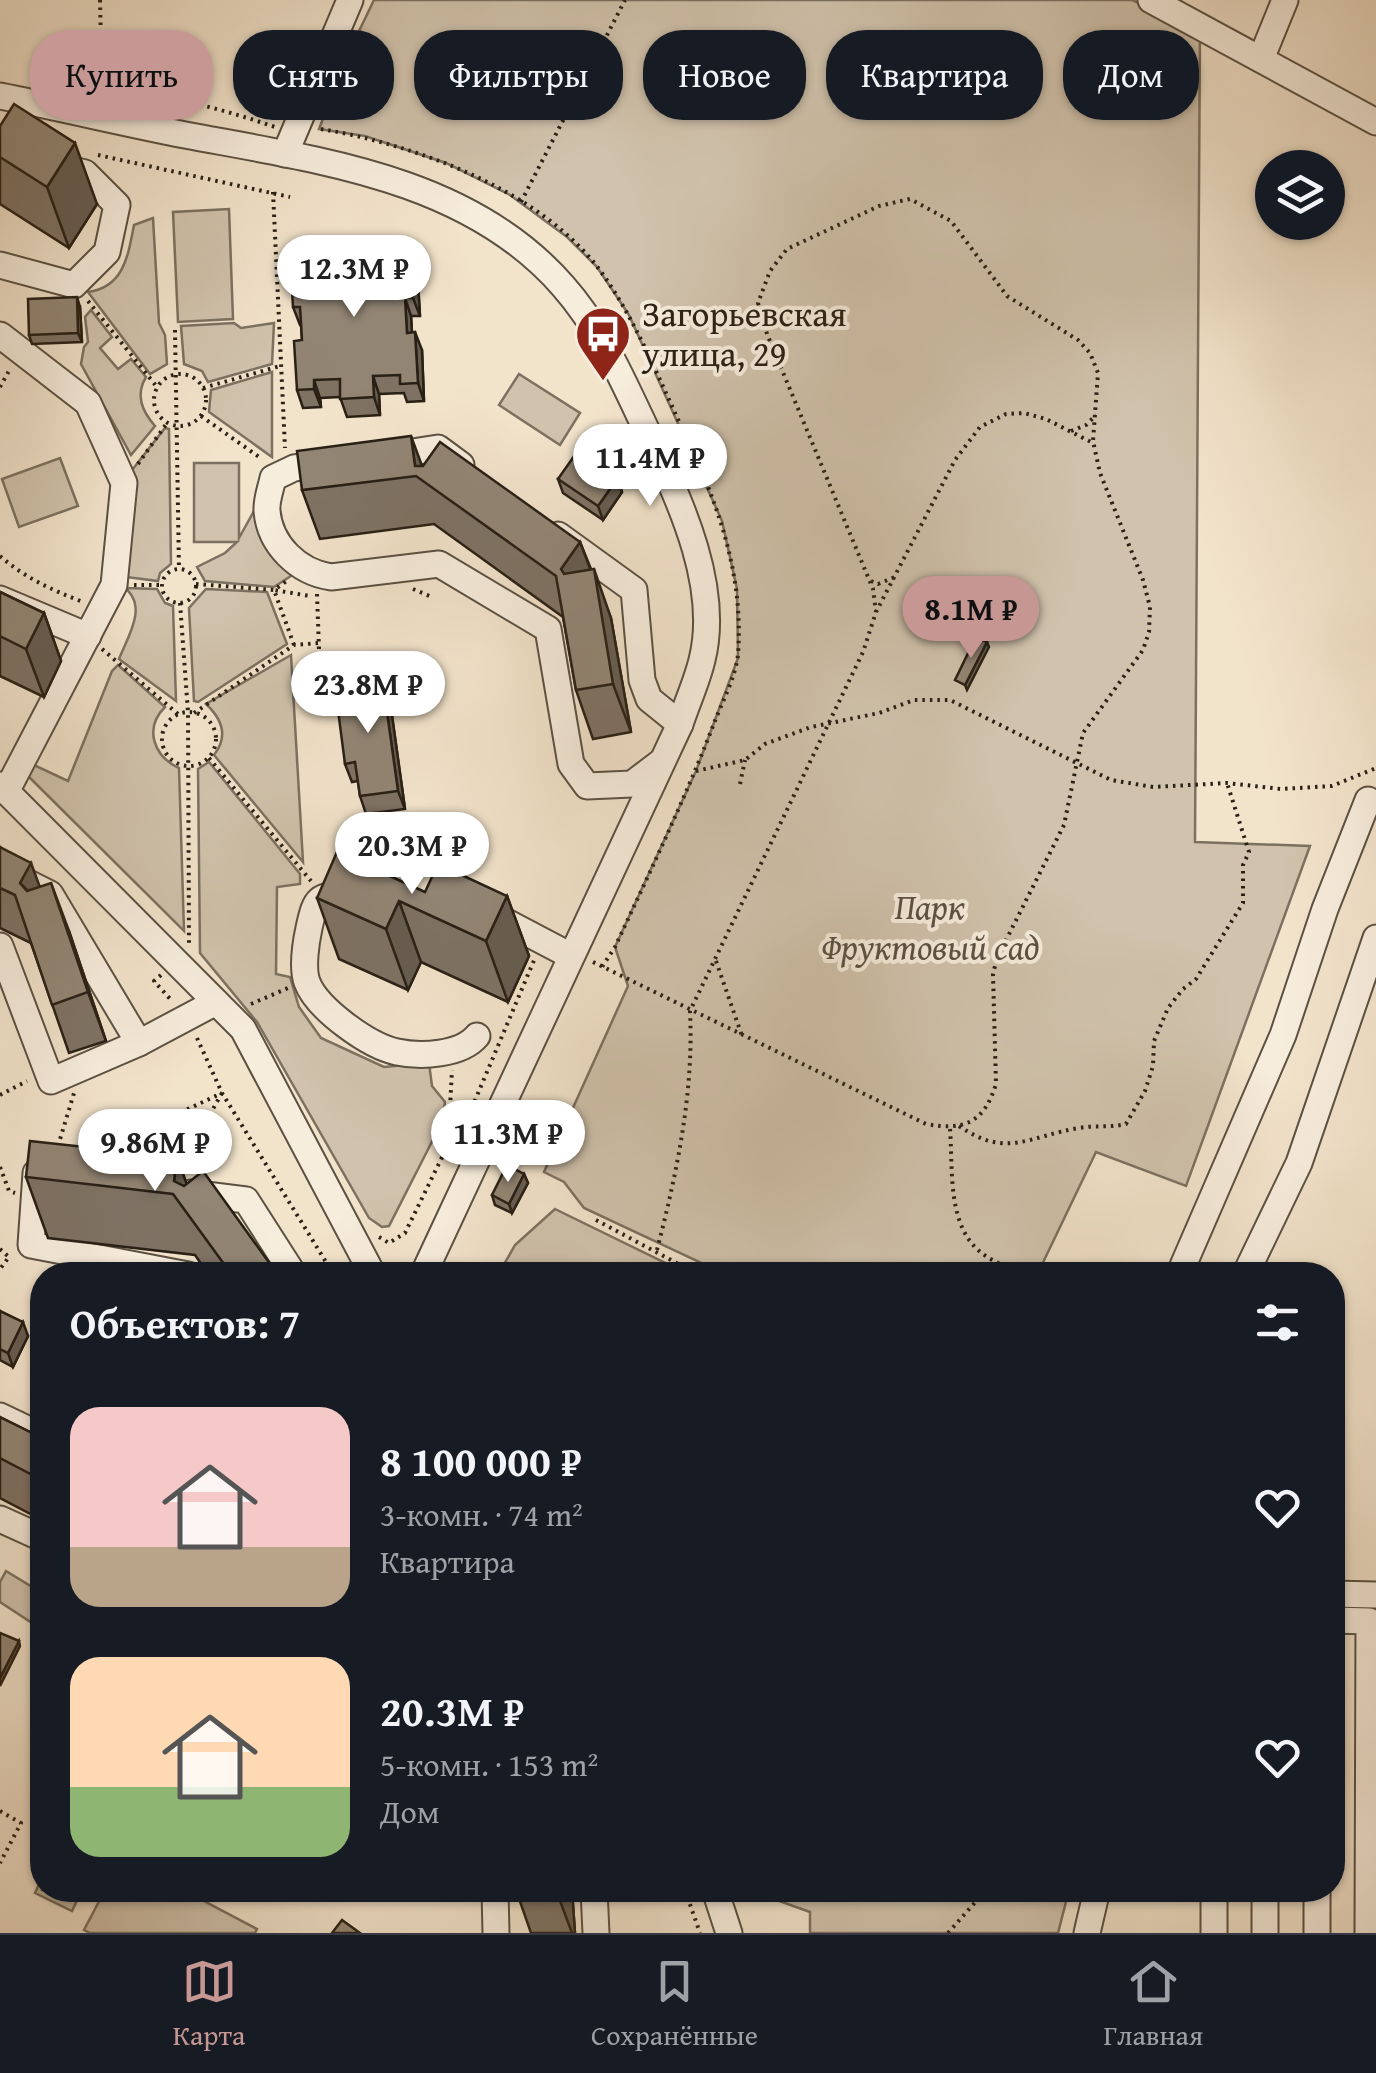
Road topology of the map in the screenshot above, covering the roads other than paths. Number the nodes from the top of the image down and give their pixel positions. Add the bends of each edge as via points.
1 (350, 0) edge
2 (1150, 0) edge
3 (1285, 0) edge
4 (1261, 59) junction
5 (0, 96) edge
6 (30, 102) edge
7 (59, 120) edge
8 (139, 120) edge
9 (1376, 122) edge
10 (289, 144) junction
11 (0, 152) edge
12 (61, 168) junction
13 (0, 265) edge
14 (0, 336) edge
15 (484, 481) edge
16 (544, 524) edge
17 (0, 599) edge
18 (88, 636) junction
19 (680, 724) junction
20 (665, 758) junction
21 (3, 788) edge
22 (1368, 800) dead end
23 (0, 869) edge
24 (368, 892) edge
25 (472, 910) edge
26 (1376, 938) edge
27 (0, 946) edge
28 (571, 956) junction
29 (216, 1002) junction
30 (477, 1036) dead end
31 (139, 1043) junction
32 (68, 1170) edge
33 (167, 1190) edge
34 (117, 1262) edge
35 (286, 1262) edge
36 (366, 1262) edge
37 (429, 1262) edge
38 (1185, 1262) edge
39 (1251, 1262) edge
40 (0, 1416) edge
41 (30, 1430) edge
42 (0, 1519) edge
43 (30, 1533) edge
44 (1345, 1595) edge
45 (1376, 1596) edge
46 (1345, 1620) edge
47 (495, 1902) edge
48 (595, 1902) edge
49 (719, 1902) edge
50 (1093, 1902) edge
51 (1214, 1902) edge
52 (1265, 1902) edge
53 (1317, 1902) edge
54 (496, 1933) edge
55 (596, 1933) edge
56 (729, 1933) edge
57 (1086, 1933) edge
58 (1214, 1933) edge
59 (1266, 1933) edge
60 (1317, 1933) edge
61 (1368, 1933) edge

1 - 10 street
2 - 4 street
3 - 4 street
4 - 9 street
5 - 6 street
7 - 12 street
8 - 10 street
10 - 19 street via 403,182 505,232 594,324 657,452 703,584 703,658
11 - 12 street
12 - 13 street via 85,174 117,205 107,252 74,284
14 - 18 street via 88,404 124,483 114,585
15 - 20 street via 438,448 284,473 273,478 266,510 280,547 310,572 331,578 439,564 548,630 571,764 587,786 632,784
16 - 19 street via 634,590 642,680 649,698
17 - 18 street
18 - 21 street
19 - 20 street
20 - 28 street
21 - 29 street
22 - 38 street via 1282,1035
23 - 31 street via 50,894
24 - 30 street via 324,896 314,904 306,980 323,1006 396,1052 453,1050
25 - 28 street
26 - 39 street via 1299,1163
27 - 31 street via 51,1081
28 - 37 street
29 - 31 street
29 - 36 street via 243,1029
32 - 34 street via 36,1173 30,1246
33 - 35 street via 246,1200
40 - 41 street
42 - 43 street
44 - 45 street
46 - 61 street via 1368,1621
47 - 54 street
48 - 55 street
49 - 56 street
50 - 57 street
51 - 58 street
52 - 59 street
53 - 60 street

